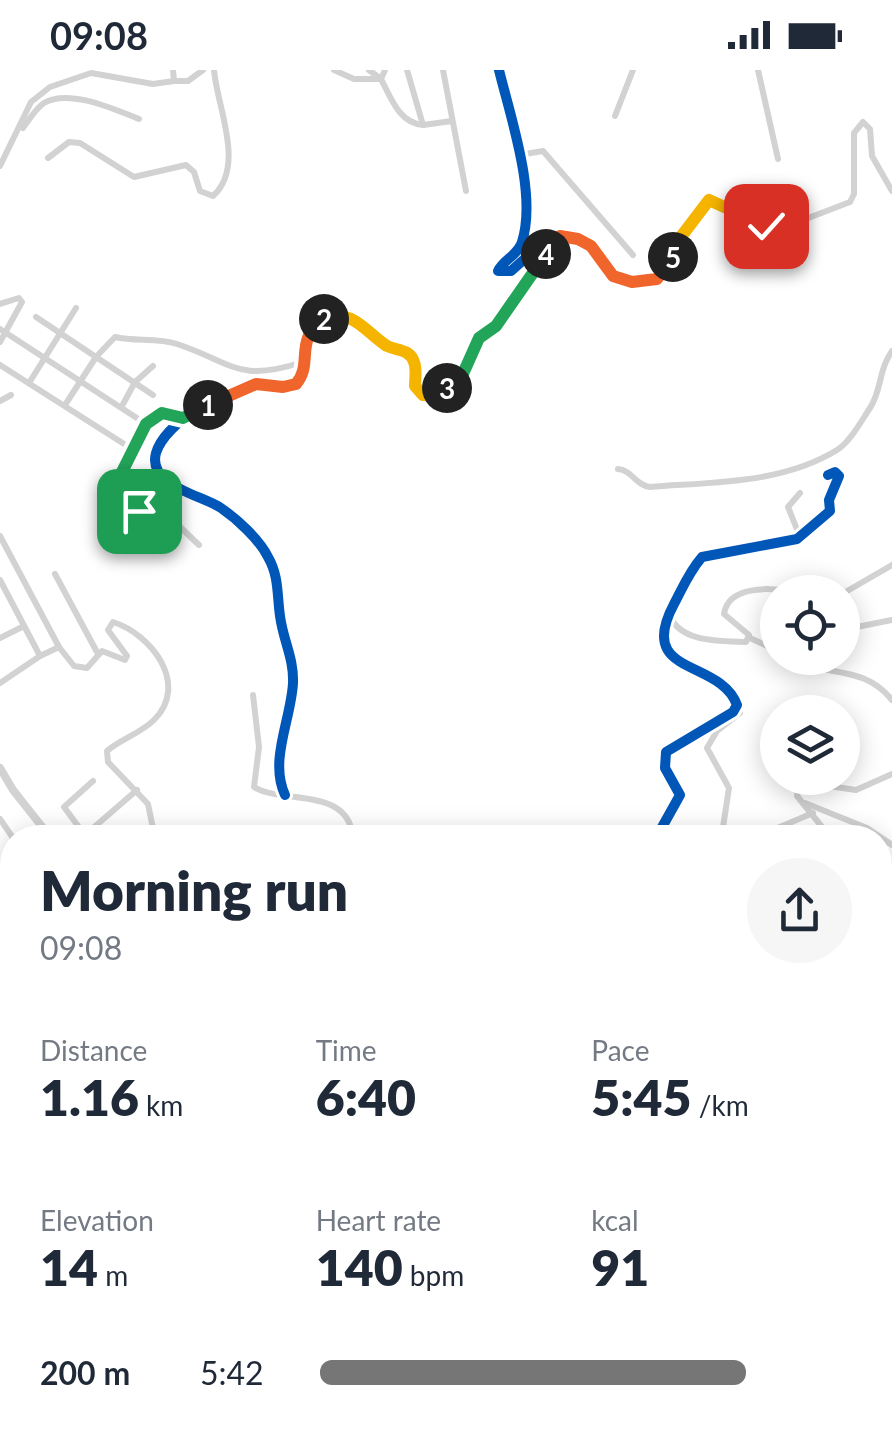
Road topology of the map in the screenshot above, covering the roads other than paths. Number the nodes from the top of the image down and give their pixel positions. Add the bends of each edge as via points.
1 (173, 70) edge
2 (203, 70) edge
3 (214, 70) edge
4 (334, 70) edge
5 (369, 70) edge
6 (407, 70) edge
7 (444, 70) edge
8 (499, 70) edge
9 (633, 70) edge
10 (758, 70) edge
11 (383, 74) edge
12 (174, 81) junction
13 (614, 116) dead end
14 (139, 119) dead end
15 (452, 121) junction
16 (423, 125) junction
17 (20, 133) junction
18 (519, 155) junction
19 (48, 158) dead end
20 (778, 158) dead end
21 (0, 166) edge
22 (466, 190) dead end
23 (892, 191) edge
24 (553, 240) junction
25 (632, 255) dead end
26 (0, 304) edge
27 (76, 308) dead end
28 (36, 317) dead end
29 (3, 331) edge
30 (60, 334) junction
31 (0, 342) edge
32 (892, 351) edge
33 (96, 357) junction
34 (44, 358) junction
35 (303, 362) junction
36 (0, 365) edge
37 (152, 366) dead end
38 (81, 381) junction
39 (135, 382) junction
40 (29, 383) junction
41 (11, 394) dead end
42 (153, 394) dead end
43 (0, 401) edge
44 (65, 405) junction
45 (122, 406) junction
46 (183, 418) junction
47 (146, 424) junction
48 (132, 449) junction
49 (618, 469) dead end
50 (828, 475) dead end
51 (800, 493) dead end
52 (0, 536) edge
53 (800, 537) junction
54 (200, 545) dead end
55 (892, 565) edge
56 (55, 574) dead end
57 (1, 584) edge
58 (860, 584) edge
59 (760, 590) edge
60 (668, 612) junction
61 (892, 620) edge
62 (22, 626) junction
63 (860, 626) edge
64 (0, 638) edge
65 (750, 638) junction
66 (760, 642) edge
67 (59, 647) junction
68 (98, 654) junction
69 (40, 656) junction
70 (855, 675) edge
71 (0, 683) edge
72 (253, 696) dead end
73 (892, 700) edge
74 (737, 705) junction
75 (0, 768) edge
76 (892, 774) edge
77 (94, 781) dead end
78 (137, 790) junction
79 (285, 795) junction
80 (805, 803) junction
81 (813, 813) junction
82 (40, 825) edge
83 (78, 825) edge
84 (98, 825) edge
85 (152, 825) edge
86 (350, 825) edge
87 (664, 825) edge
88 (723, 825) edge
89 (785, 825) edge
90 (822, 825) edge
91 (860, 825) edge

1 - 12 street
2 - 12 street
3 - 19 street via 229,156 213,196 200,191 186,165 134,178 69,142
4 - 11 street via 354,79
5 - 11 street
6 - 16 street
7 - 15 street
8 - 18 street
9 - 13 street
10 - 20 street
11 - 16 street via 405,119
12 - 17 street via 153,84 91,73 37,94
14 - 17 street via 89,100 53,100
15 - 16 street
15 - 22 street
17 - 21 street
18 - 24 street via 525,231 519,251 498,271 509,272
18 - 25 street via 544,150
23 - 24 street via 872,156 870,126 861,122 854,132 850,202 790,225 766,226 709,200 677,242 664,275 650,282 613,276 578,239
24 - 35 street via 520,295 479,338 462,376 434,396 416,389 410,356 344,316 314,326
26 - 29 street via 22,302
27 - 30 street
28 - 30 street
29 - 31 street
29 - 34 street
30 - 33 street
30 - 34 street
32 - 49 street via 870,408 831,453 732,481 650,487
33 - 35 street via 115,337 176,343 244,372
33 - 38 street
33 - 39 street
34 - 38 street
34 - 40 street
35 - 46 street via 304,374 294,386 256,384
36 - 40 street
37 - 39 street
38 - 44 street
38 - 45 street
39 - 42 street
39 - 45 street
40 - 44 street
41 - 43 street
44 - 48 street
45 - 47 street
46 - 47 street via 162,413
46 - 79 street via 162,439 158,470 180,490 226,512 266,553 278,585 292,664 278,765
47 - 48 street
48 - 54 street via 119,478 132,504 178,525
50 - 53 street via 839,476 831,509
51 - 53 street via 788,507
52 - 67 street
53 - 60 street via 704,556
55 - 58 street
56 - 68 street
57 - 62 street
59 - 65 street via 726,605 725,616
60 - 65 street via 683,633 730,642
60 - 74 street via 667,652
61 - 63 street
62 - 64 street
62 - 69 street
65 - 66 street
67 - 68 street via 82,669
67 - 69 street
68 - 78 street via 105,650 126,659 108,630 116,622 146,639 166,672 163,709 107,750 108,762
69 - 71 street
70 - 73 street
72 - 79 street via 254,787
74 - 87 street via 666,752 680,798
74 - 88 street via 740,713 707,748 729,788
75 - 82 street
76 - 80 street via 856,790 801,784 796,793
77 - 83 street via 64,807
78 - 84 street
78 - 85 street
79 - 86 street via 338,808
80 - 81 street
80 - 91 street
81 - 89 street
81 - 90 street

